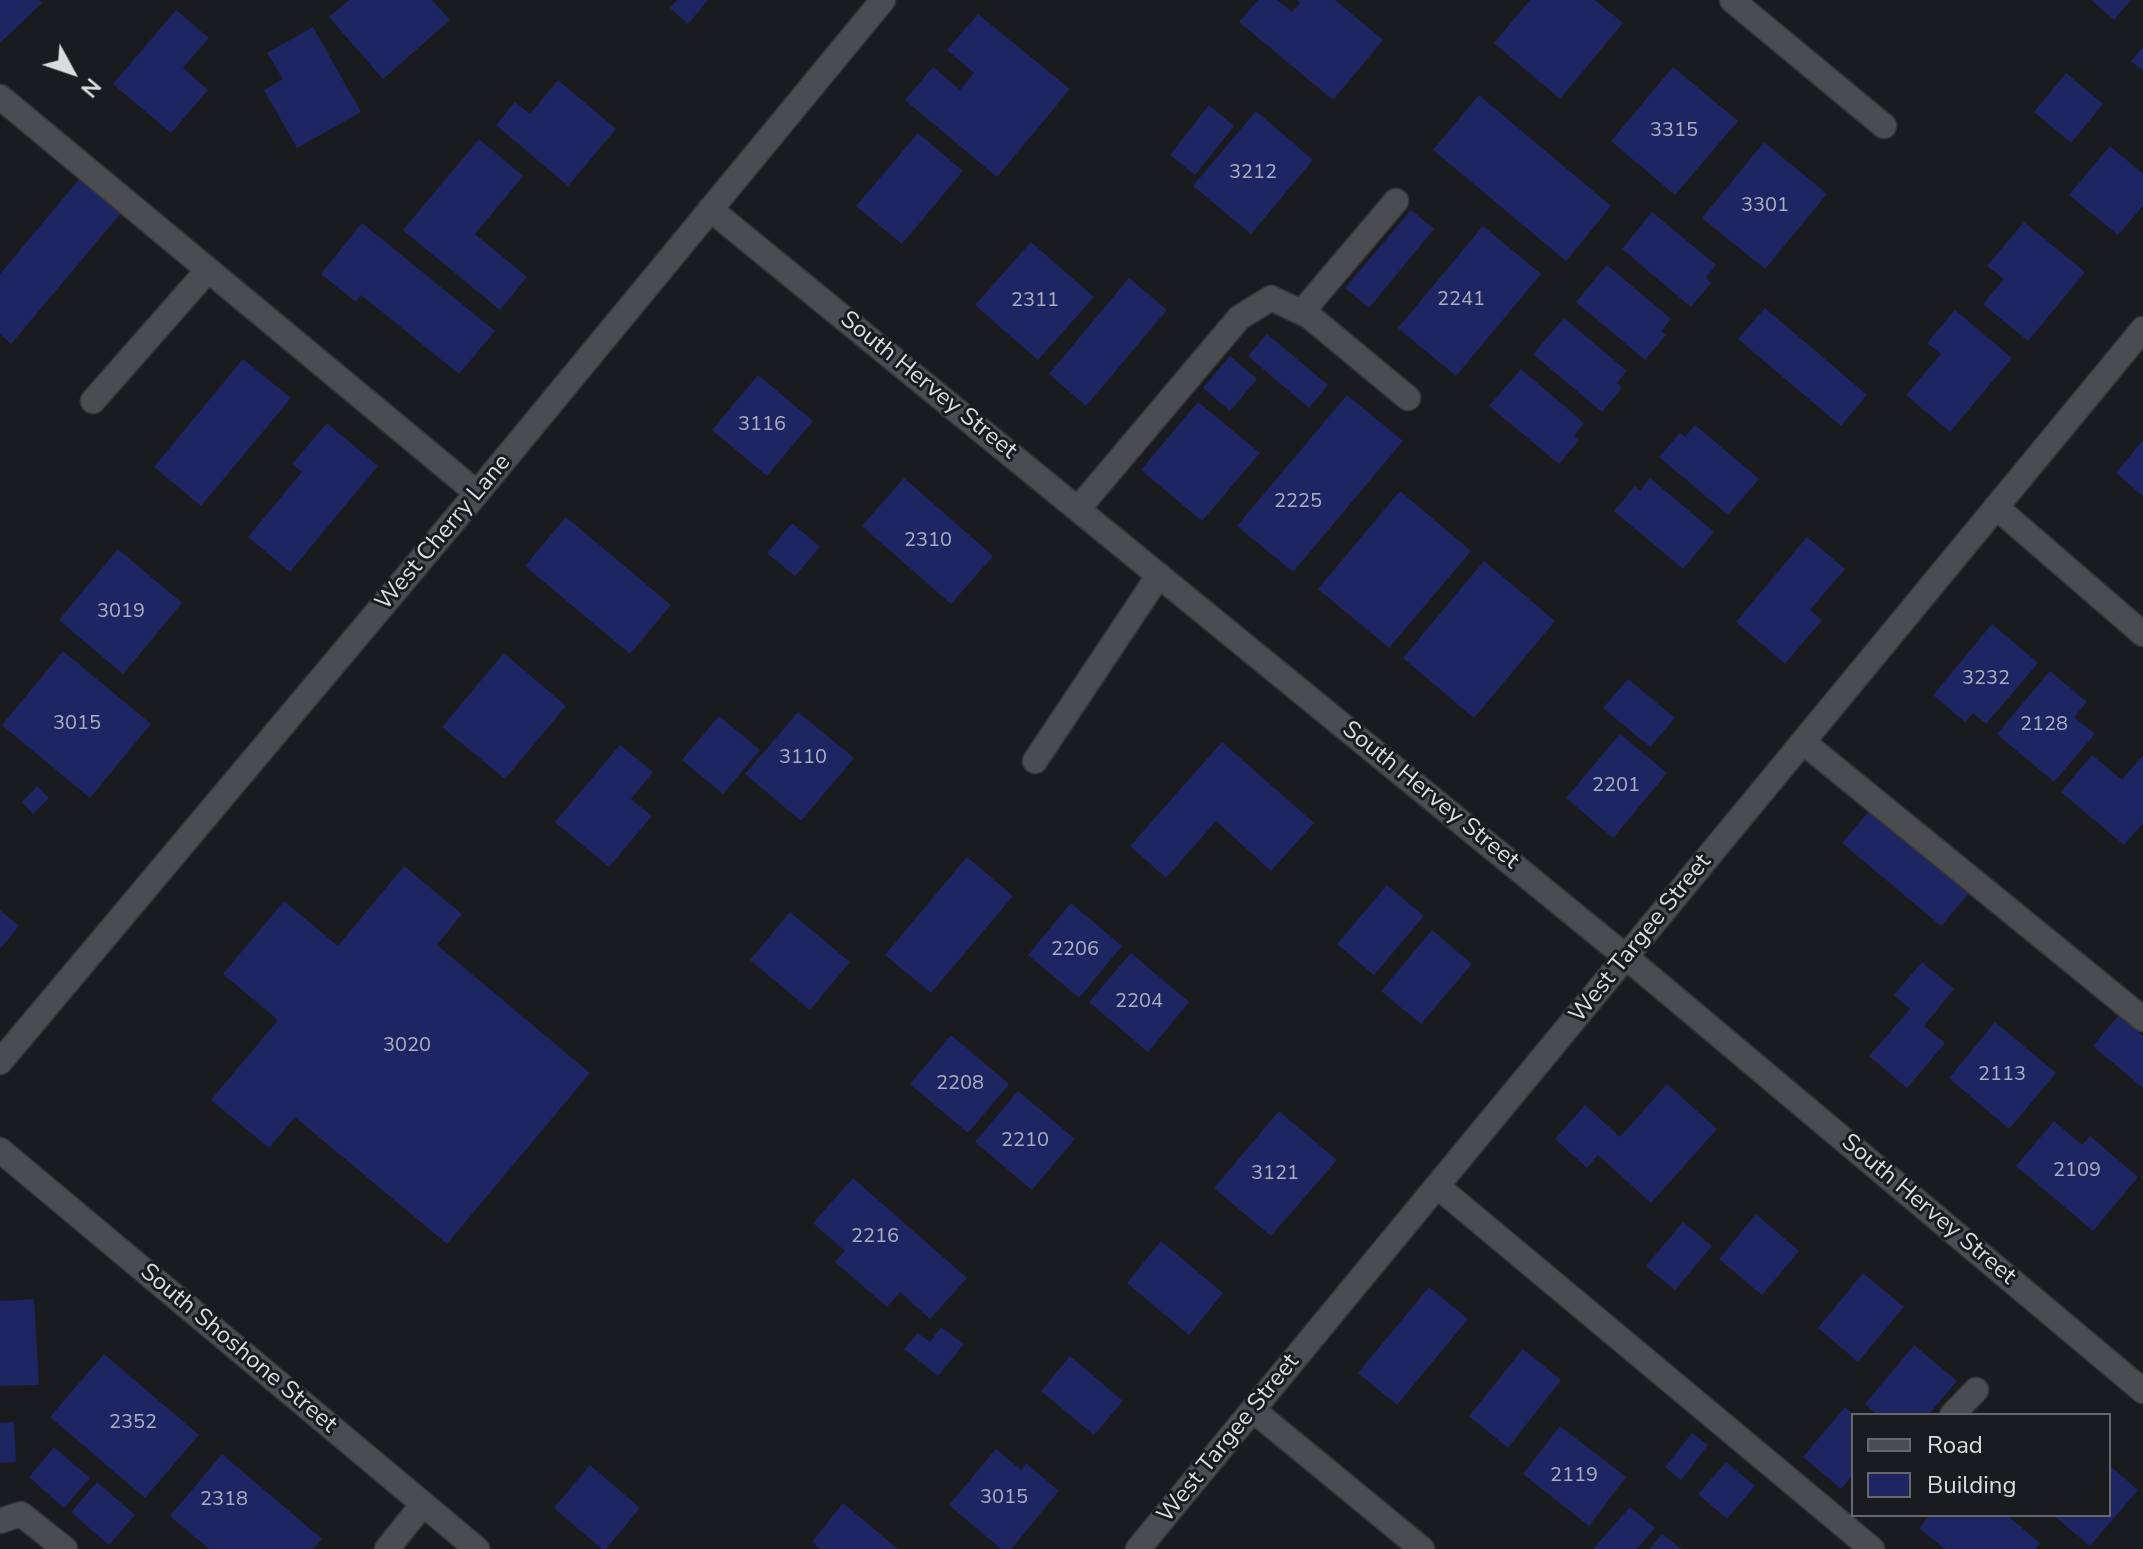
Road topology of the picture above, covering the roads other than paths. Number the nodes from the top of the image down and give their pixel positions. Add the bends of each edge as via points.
1 (883, 0) edge
2 (1732, 0) edge
3 (0, 97) edge
4 (1884, 126) dead end
5 (1396, 201) dead end
6 (710, 209) junction
7 (208, 270) junction
8 (1302, 312) junction
9 (2143, 329) edge
10 (1408, 398) dead end
11 (93, 401) dead end
12 (477, 493) junction
13 (1996, 507) junction
14 (1078, 509) junction
15 (1159, 575) junction
16 (2143, 634) edge
17 (1803, 742) junction
18 (1035, 761) dead end
19 (1626, 957) junction
20 (2143, 1019) edge
21 (0, 1062) edge
22 (0, 1150) edge
23 (1437, 1186) junction
24 (1976, 1390) dead end
25 (2143, 1391) edge
26 (1253, 1410) junction
27 (1954, 1413) edge
28 (423, 1504) junction
29 (1846, 1515) edge
30 (0, 1521) edge
31 (65, 1549) edge
32 (387, 1549) edge
33 (477, 1549) edge
34 (1138, 1549) edge
35 (1422, 1549) edge
36 (1872, 1549) edge

1 - 6 street, West Cherry Lane
2 - 4 street
3 - 7 street
5 - 8 street
6 - 12 street, West Cherry Lane
6 - 14 street, South Hervey Street
7 - 11 street
7 - 12 street
8 - 10 street
8 - 14 street via 1271,298 1239,318
9 - 13 street, West Targee Street
12 - 21 street, West Cherry Lane
13 - 16 street
13 - 17 street, West Targee Street
14 - 15 street, South Hervey Street
15 - 18 street
15 - 19 street, South Hervey Street
17 - 19 street, West Targee Street
17 - 20 street
19 - 23 street, West Targee Street
19 - 25 street, South Hervey Street
22 - 28 street, South Shoshone Street
23 - 26 street, West Targee Street
23 - 29 street
24 - 27 street
26 - 34 street, West Targee Street
26 - 35 street
28 - 32 street
28 - 33 street, South Shoshone Street
29 - 36 street
30 - 31 street via 21,1514

